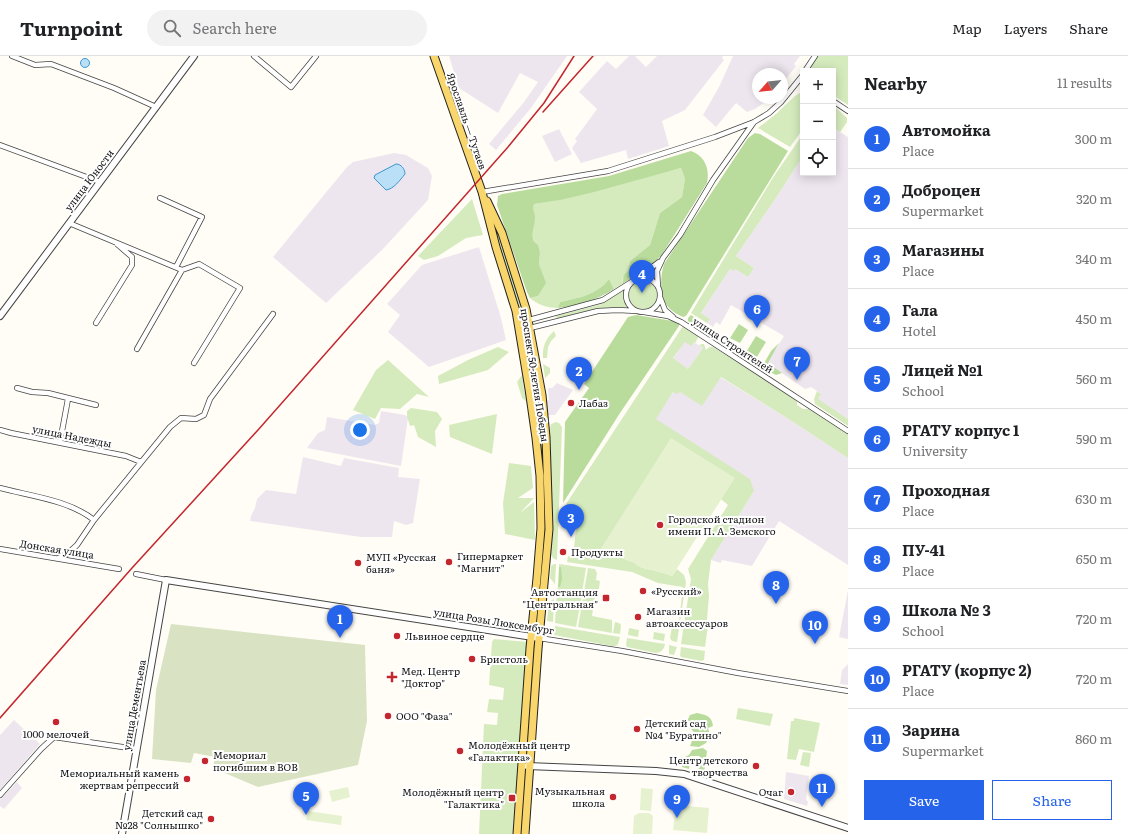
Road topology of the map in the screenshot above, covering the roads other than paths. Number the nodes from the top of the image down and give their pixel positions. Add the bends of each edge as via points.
1 (12, 56) edge
2 (194, 56) edge
3 (254, 56) edge
4 (316, 56) edge
5 (434, 56) edge
6 (815, 56) edge
7 (807, 68) edge
8 (800, 82) edge
9 (836, 102) edge
10 (156, 107) junction
11 (848, 110) edge
12 (754, 122) junction
13 (0, 145) edge
14 (100, 182) junction
15 (482, 192) junction
16 (160, 198) dead end
17 (69, 223) junction
18 (112, 241) junction
19 (663, 258) junction
20 (176, 267) junction
21 (182, 270) junction
22 (635, 280) junction
23 (658, 287) junction
24 (660, 294) junction
25 (637, 311) junction
26 (644, 312) junction
27 (273, 314) dead end
28 (0, 316) edge
29 (674, 318) junction
30 (529, 320) junction
31 (96, 323) dead end
32 (519, 326) junction
33 (530, 328) junction
34 (137, 348) dead end
35 (194, 363) dead end
36 (17, 388) dead end
37 (68, 399) junction
38 (96, 405) dead end
39 (0, 430) edge
40 (848, 431) edge
41 (60, 442) junction
42 (141, 462) junction
43 (0, 488) edge
44 (94, 520) junction
45 (0, 549) edge
46 (59, 558) junction
47 (119, 569) dead end
48 (136, 574) dead end
49 (166, 580) junction
50 (531, 636) junction
51 (539, 638) junction
52 (848, 691) edge
53 (136, 749) junction
54 (526, 766) junction
55 (0, 795) edge
56 (848, 828) edge
57 (122, 834) edge
58 (517, 834) edge
59 (525, 834) edge

1 - 10 street via 35,65 51,64
2 - 10 street, улица Юности
3 - 4 street via 291,87
5 - 15 main road, Ярославль — Тутаев
6 - 7 street
8 - 12 street via 775,108
9 - 11 street
10 - 14 street, улица Юности
12 - 15 street via 619,168
12 - 19 street
13 - 14 street
14 - 17 street, улица Юности
15 - 30 main road, проспект 50-летия Победы via 502,232
15 - 32 main road, проспект 50-летия Победы
16 - 20 street via 202,217
17 - 18 street
17 - 28 street, улица Юности
18 - 20 street
18 - 31 street via 132,257 132,266
19 - 22 street
19 - 23 street via 658,271
20 - 21 street
21 - 34 street
21 - 35 street via 199,264 240,288
22 - 23 street via 648,279
22 - 25 street via 626,289 626,296 627,302
22 - 30 street via 602,300
23 - 24 street
24 - 26 street via 656,306
24 - 29 street via 663,306
25 - 26 street
25 - 33 street via 598,312
26 - 29 street, улица Строителей
27 - 42 street via 210,399 204,416 196,419 181,418 170,427
29 - 40 street, улица Строителей
30 - 32 street
30 - 33 main road, проспект 50-летия Победы
32 - 33 street
32 - 50 main road, проспект 50-летия Победы via 540,476 538,578
33 - 51 main road, проспект 50-летия Победы via 542,395 549,508
36 - 37 street
37 - 38 street
37 - 41 street
39 - 41 street, улица Надежды
41 - 42 street, улица Надежды via 126,456
42 - 44 street
43 - 44 street via 65,504
44 - 46 street via 73,549
45 - 46 street, Донская улица
46 - 47 street, Донская улица
48 - 49 street, улица Розы Люксембург
49 - 50 street, улица Розы Люксембург
49 - 53 street, улица Дементьева
50 - 51 street, улица Розы Люксембург
50 - 54 main road, проспект 50-летия Победы
51 - 52 street, улица Розы Люксембург
51 - 54 main road, проспект 50-летия Победы
53 - 55 street via 54,737
53 - 57 street, улица Дементьева
54 - 56 street via 677,773
54 - 58 main road, проспект 50-летия Победы
54 - 59 main road, проспект 50-летия Победы

